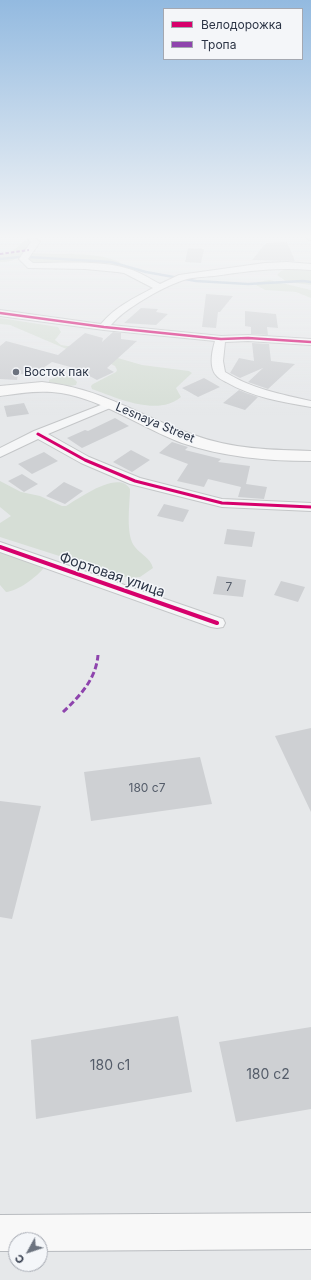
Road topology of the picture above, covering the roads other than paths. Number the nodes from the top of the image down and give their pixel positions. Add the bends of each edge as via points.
1 (143, 296) edge
2 (0, 313) edge
3 (104, 327) junction
4 (220, 339) junction
5 (311, 342) edge
6 (0, 391) edge
7 (111, 404) junction
8 (311, 404) edge
9 (38, 434) junction
10 (0, 453) edge
11 (311, 456) edge
12 (311, 507) edge
13 (0, 547) edge
14 (217, 623) dead end
15 (311, 1231) edge
16 (0, 1233) edge

1 - 3 street via 113,316
2 - 3 street
3 - 4 street
4 - 5 street
4 - 8 street via 218,366 220,373 227,378 260,394
6 - 7 main road, Lesnaya Street via 56,388 85,394
7 - 9 street
7 - 11 main road, Lesnaya Street via 169,432 207,445 277,456
9 - 10 street
9 - 12 street via 85,460 135,481 222,503
13 - 14 street, Фортовая улица
15 - 16 main road

